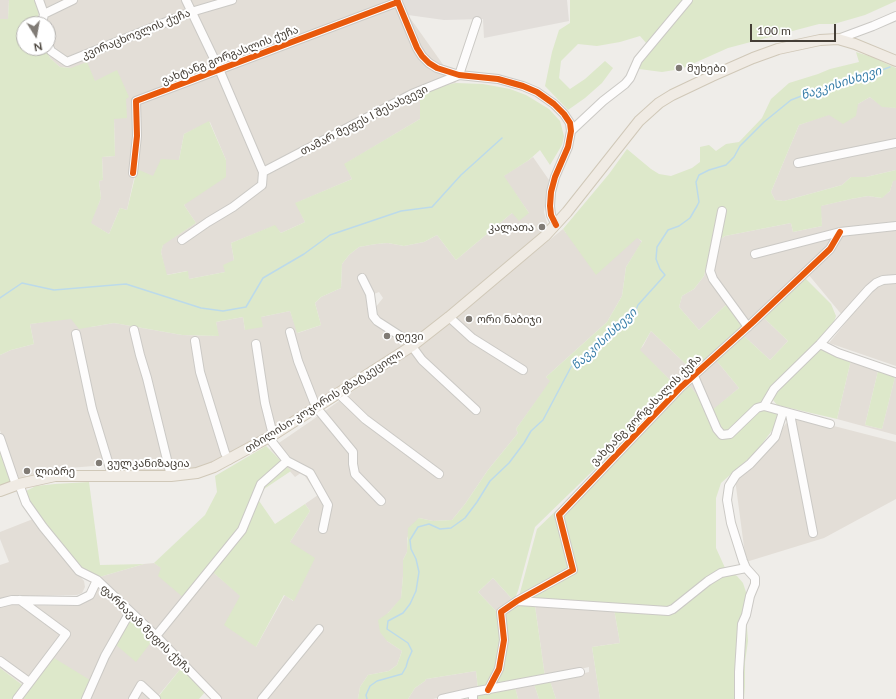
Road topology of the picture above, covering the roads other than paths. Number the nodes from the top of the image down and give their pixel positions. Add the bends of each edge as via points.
1 (39, 0) edge
2 (72, 0) edge
3 (186, 0) edge
4 (232, 0) edge
5 (688, 0) edge
6 (398, 1) edge
7 (191, 12) junction
8 (44, 14) joint
9 (896, 16) edge
10 (477, 21) dead end
11 (838, 39) junction
12 (56, 54) edge
13 (896, 61) edge
14 (219, 69) junction
15 (459, 75) junction
16 (571, 131) junction
17 (896, 143) edge
18 (798, 163) dead end
19 (263, 172) junction
20 (132, 173) dead end
21 (722, 211) dead end
22 (556, 225) junction
23 (896, 226) edge
24 (840, 232) junction
25 (182, 240) dead end
26 (755, 254) dead end
27 (362, 278) dead end
28 (896, 279) edge
29 (449, 317) junction
30 (748, 327) junction
31 (134, 330) dead end
32 (290, 332) dead end
33 (76, 334) dead end
34 (195, 341) dead end
35 (256, 344) dead end
36 (820, 344) junction
37 (412, 346) junction
38 (523, 370) dead end
39 (896, 373) edge
40 (694, 376) junction
41 (338, 393) junction
42 (764, 406) junction
43 (316, 407) junction
44 (476, 410) dead end
45 (787, 413) junction
46 (830, 424) dead end
47 (271, 437) junction
48 (0, 438) edge
49 (229, 460) junction
50 (287, 461) junction
51 (439, 474) dead end
52 (112, 475) junction
53 (171, 476) junction
54 (17, 484) junction
55 (0, 492) edge
56 (381, 501) dead end
57 (323, 529) dead end
58 (813, 533) dead end
59 (746, 568) junction
60 (97, 580) junction
61 (20, 600) junction
62 (517, 601) junction
63 (0, 603) edge
64 (130, 612) junction
65 (319, 629) dead end
66 (156, 636) junction
67 (0, 661) edge
68 (580, 672) dead end
69 (29, 682) junction
70 (488, 690) junction
71 (473, 696) edge
72 (16, 699) edge
73 (86, 699) edge
74 (133, 699) edge
75 (156, 699) edge
76 (217, 699) edge
77 (262, 699) edge
78 (442, 699) edge
79 (739, 699) edge

1 - 8 street
2 - 8 street
3 - 7 street
4 - 7 street, კვირაცხოვლის ქუჩა
5 - 16 street via 638,60 625,84
6 - 14 street, ვახტანგ გორგასლის ქუჩა
6 - 15 street via 422,56 436,68
7 - 12 street, კვირაცხოვლის ქუჩა via 67,62
7 - 14 street
9 - 11 street
10 - 15 street
11 - 13 main road, თბილისი-კოჯორის გზატკეცილი
11 - 22 main road, თბილისი-კოჯორის გზატკეცილი via 778,49 712,76 659,103 639,121
14 - 19 street
14 - 20 street, ვახტანგ გორგასლის ქუჩა via 136,101 137,136
15 - 16 street via 498,79 537,92 564,114 570,123
15 - 19 street, თამარ მეფეს I შესახვევი via 412,94
16 - 22 street via 568,147 551,192 551,215
17 - 18 street
19 - 25 street via 262,185 234,207
21 - 30 street via 710,271 713,279
22 - 29 main road, თბილისი-კოჯორის გზატკეცილი
23 - 24 street
24 - 26 street
24 - 30 street, ვახტანგ გორგასალის ქუჩა via 830,249
27 - 37 street via 370,294 373,316
28 - 36 street via 883,280 868,289
29 - 37 main road, თბილისი-კოჯორის გზატკეცილი
29 - 38 street via 475,341
30 - 40 street, ვახტანგ გორგასალის ქუჩა
31 - 53 street
32 - 43 street
33 - 52 street via 92,409
34 - 49 street via 200,372
35 - 47 street
36 - 39 street
36 - 42 street via 774,389
37 - 41 main road, თბილისი-კოჯორის გზატკეცილი
37 - 44 street via 422,360
40 - 42 street via 717,429 722,434 730,434 757,408
40 - 62 street, ვახტანგ გორგასალის ქუჩა via 559,515 573,570
41 - 43 main road, თბილისი-კოჯორის გზატკეცილი
41 - 51 street via 365,419
42 - 45 street
43 - 47 main road, თბილისი-კოჯორის გზატკეცილი
43 - 56 street via 353,452 356,474
45 - 46 street
45 - 58 street
45 - 59 street via 775,437 736,475 729,486 727,500 731,523
47 - 49 main road, თბილისი-კოჯორის გზატკეცილი
47 - 50 street
48 - 54 street, ფარნავაზ მეფის ქუჩა
49 - 53 main road, თბილისი-კოჯორის გზატკეცილი via 197,473
50 - 57 street via 310,473 328,505
50 - 66 street via 261,484 242,530
52 - 53 main road, თბილისი-კოჯორის გზატკეცილი
52 - 54 main road, თბილისი-კოჯორის გზატკეცილი via 55,476
54 - 55 main road, თბილისი-კოჯორის გზატკეცილი
54 - 60 street, ფარნავაზ მეფის ქუჩა via 26,503 43,527 79,571
59 - 62 street via 721,574 668,611
59 - 79 street via 754,578 755,584 742,624
60 - 61 street via 90,595 78,601
60 - 64 street, ფარნავაზ მეფის ქუჩა
61 - 63 street
61 - 69 street via 66,634
62 - 70 street via 500,614 504,640 499,669
64 - 66 street, ფარნავაზ მეფის ქუჩა
64 - 73 street via 105,656
65 - 77 street
66 - 76 street, ფარნავაზ მეფის ქუჩა
67 - 69 street
68 - 70 street
69 - 72 street
70 - 71 street
71 - 78 street
74 - 75 street via 141,685

